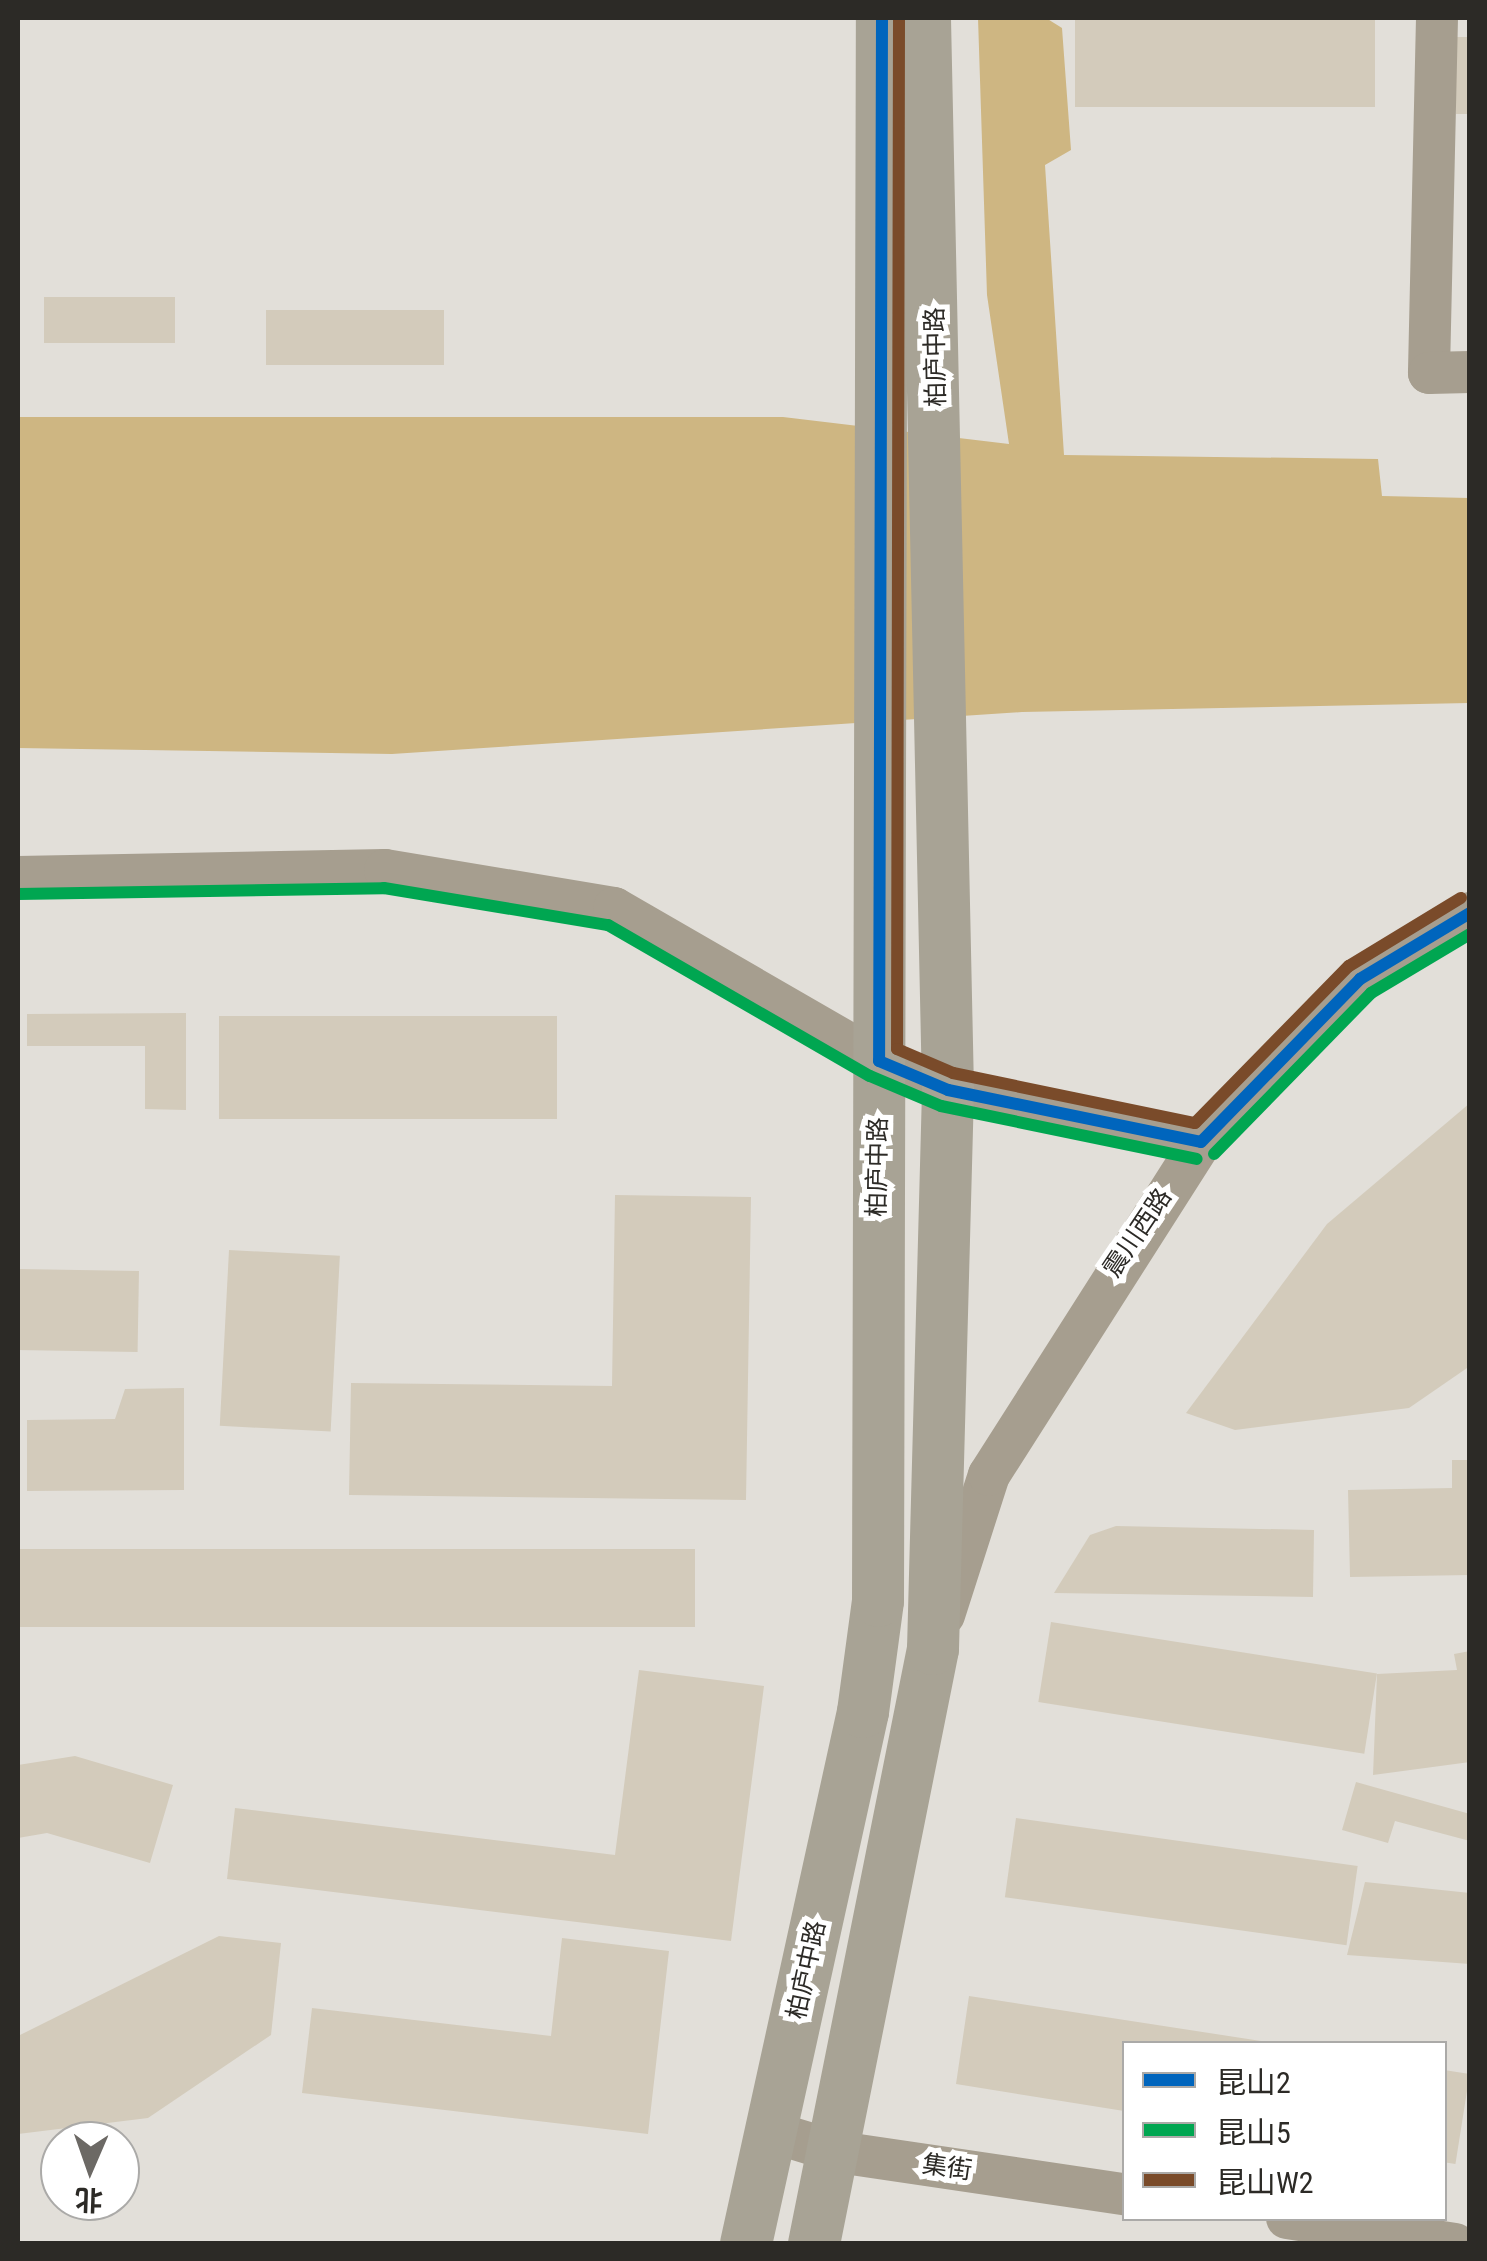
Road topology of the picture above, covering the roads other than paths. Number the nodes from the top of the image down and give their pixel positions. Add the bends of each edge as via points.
1 (882, 18) edge
2 (925, 18) edge
3 (1437, 18) edge
4 (1470, 372) edge
5 (18, 878) edge
6 (1470, 912) edge
7 (879, 1061) junction
8 (948, 1090) junction
9 (1201, 1142) junction
10 (933, 1649) junction
11 (772, 2132) junction
12 (838, 2152) junction
13 (1122, 2194) edge
14 (1306, 2221) edge
15 (746, 2244) edge
16 (814, 2244) edge
17 (1455, 2244) edge

1 - 7 main road, 柏庐中路 via 873,900
2 - 8 main road, 柏庐中路
3 - 4 street via 1429,373
5 - 7 street via 385,870 614,908
6 - 9 street, 震川西路 via 1360,979
7 - 8 street
7 - 11 main road, 柏庐中路 via 878,1601
8 - 9 street
8 - 10 main road, 柏庐中路
9 - 10 street, 震川西路 via 989,1475
10 - 12 main road, 柏庐中路
11 - 12 street, 集街
11 - 15 main road, 柏庐中路
12 - 13 street, 集街
12 - 16 main road, 柏庐中路
14 - 17 street

